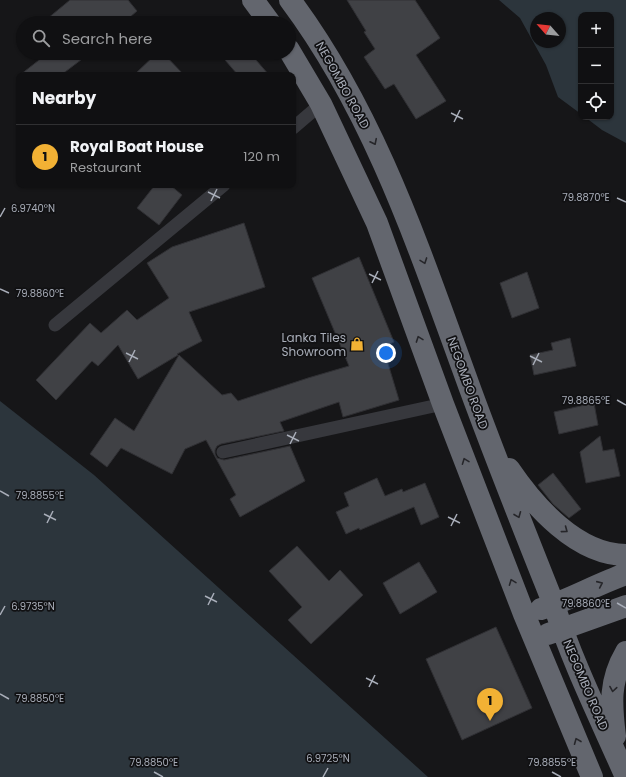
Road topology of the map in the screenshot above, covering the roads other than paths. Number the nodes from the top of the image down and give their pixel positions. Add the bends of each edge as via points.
1 (253, 0) edge
2 (290, 0) edge
3 (265, 16) edge
4 (295, 60) edge
5 (321, 104) junction
6 (296, 125) edge
7 (220, 188) edge
8 (55, 325) dead end
9 (443, 404) junction
10 (482, 423) junction
11 (224, 452) dead end
12 (626, 555) edge
13 (626, 574) edge
14 (554, 605) junction
15 (626, 606) edge
16 (524, 614) junction
17 (562, 628) junction
18 (535, 639) junction
19 (626, 652) edge
20 (622, 767) edge
21 (592, 777) edge

1 - 3 highway
2 -> 10 highway, NEGOMBO ROAD via 327,55 376,147 414,236
4 - 5 highway
5 - 6 lane
9 -> 5 highway via 377,223
7 - 8 lane
9 - 11 lane
16 -> 9 highway
10 -> 12 highway via 522,488 554,522 585,544 602,551
10 -> 14 highway, NEGOMBO ROAD
14 -> 13 highway
14 - 16 highway
14 - 17 highway, NEGOMBO ROAD
15 - 17 highway
16 - 18 highway
17 - 18 highway
17 - 20 highway, NEGOMBO ROAD
21 -> 18 highway
19 -> 20 highway via 615,673 612,693 612,712

